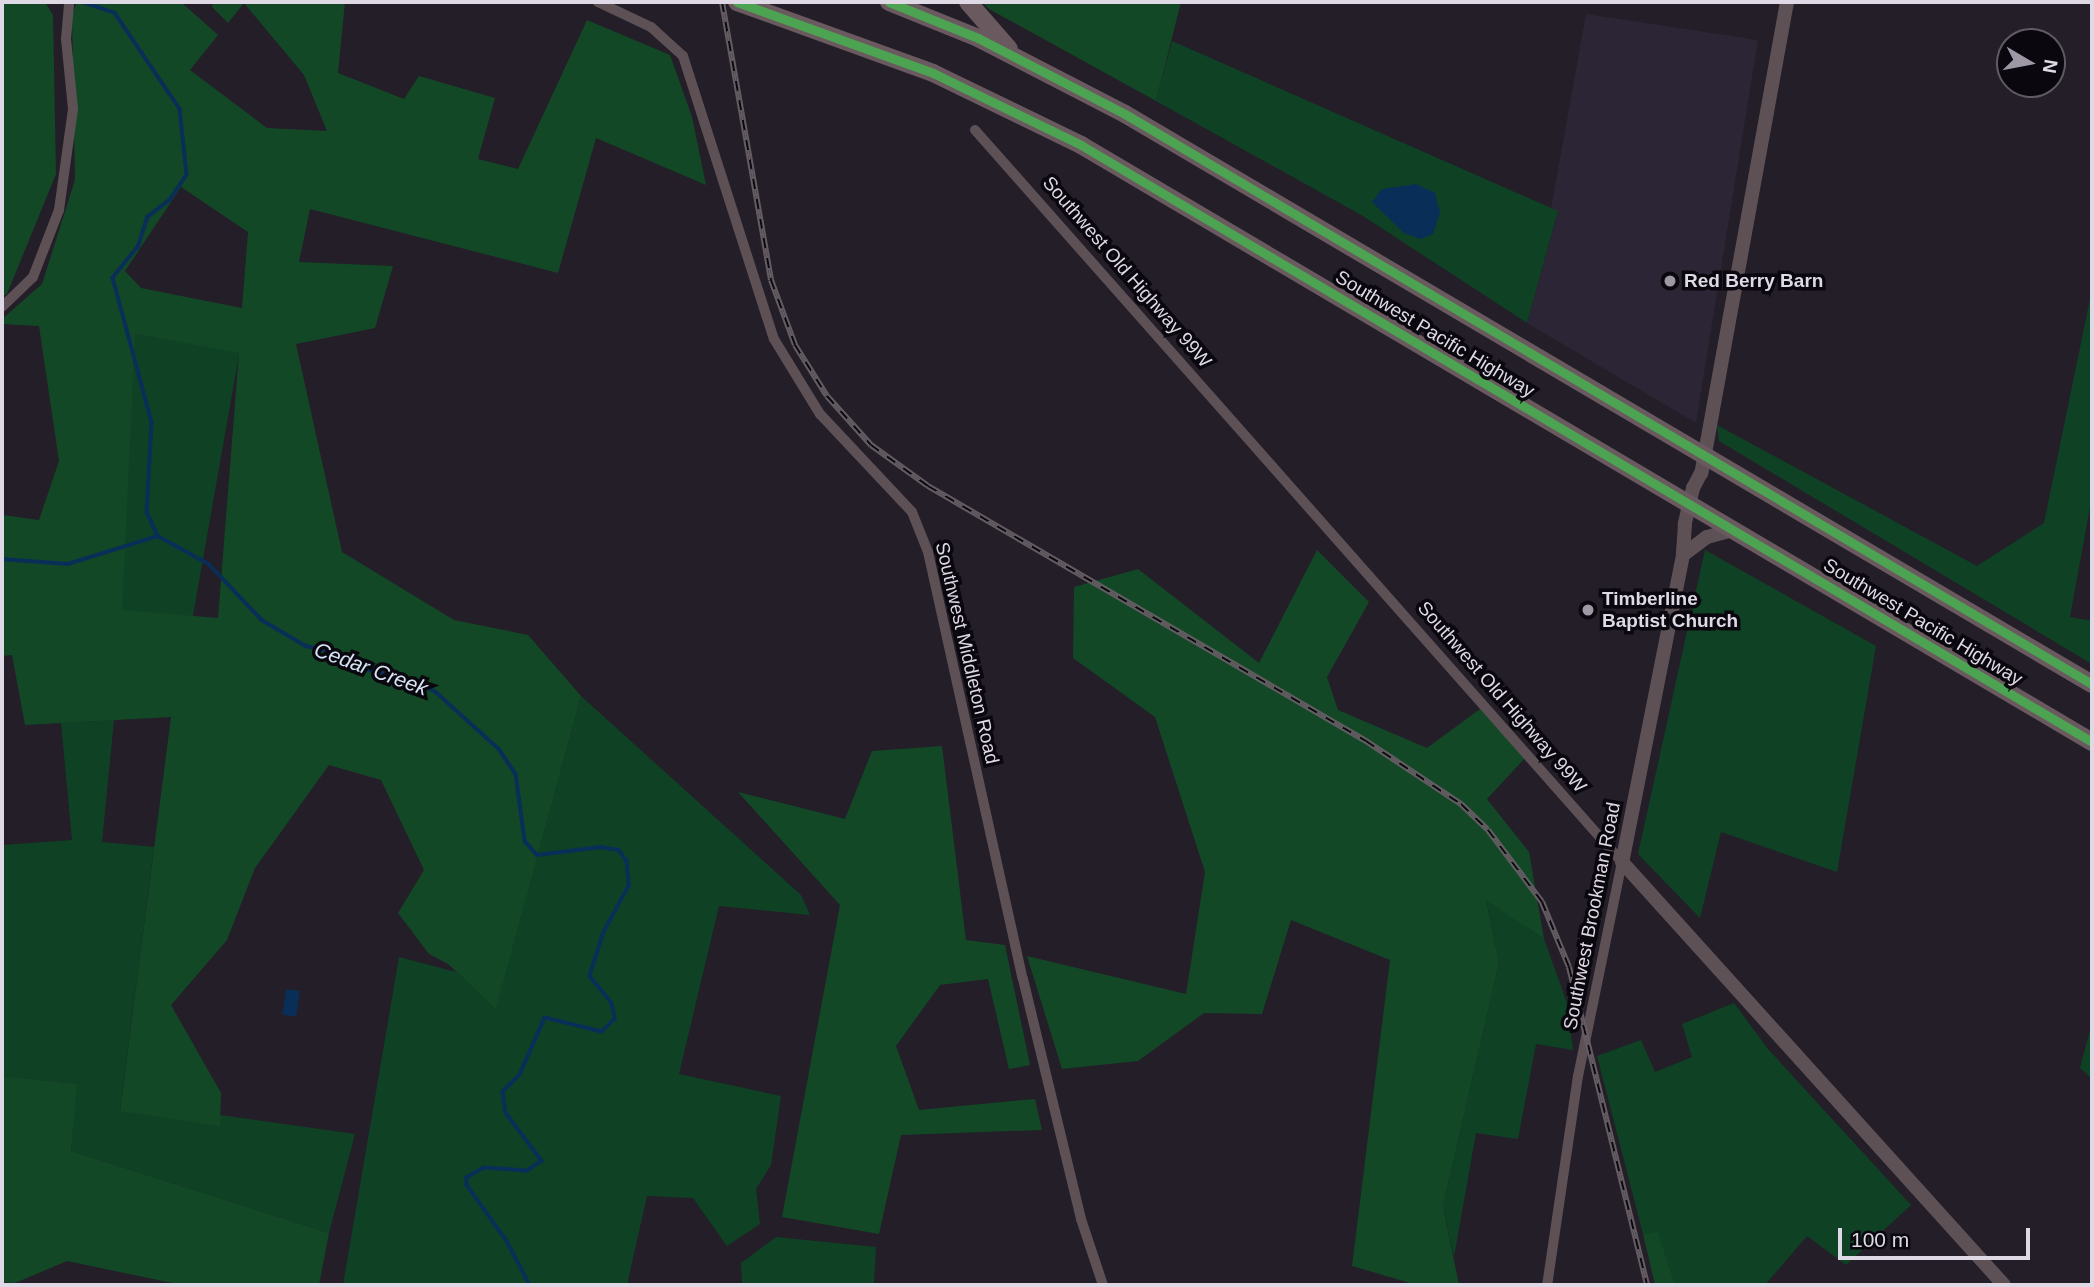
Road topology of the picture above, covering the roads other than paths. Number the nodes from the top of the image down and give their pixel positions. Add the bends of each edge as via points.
1 (69, 2) edge
2 (598, 2) edge
3 (737, 2) edge
4 (889, 2) edge
5 (968, 2) edge
6 (1787, 2) edge
7 (1013, 55) junction
8 (975, 130) dead end
9 (2, 307) edge
10 (1704, 455) junction
11 (1690, 504) junction
12 (1732, 530) junction
13 (1683, 555) junction
14 (2092, 684) edge
15 (2092, 742) edge
16 (1622, 862) junction
17 (1103, 1285) edge
18 (1547, 1285) edge
19 (2004, 1285) edge

1 - 9 street via 66,39 72,109 59,209 33,277
2 - 17 street, Southwest Middleton Road via 650,27 683,56 774,339 820,414 912,512 928,552 1023,979 1081,1219
3 - 11 highway, Southwest Pacific Highway via 902,60 1050,128
4 - 7 highway, Southwest Pacific Highway
5 - 7 highway
6 - 10 street, Southwest Brookman Road
7 - 10 highway, Southwest Pacific Highway via 1156,131
8 - 16 street, Southwest Old Highway 99W
10 - 11 street, Southwest Brookman Road
10 - 14 highway, Southwest Pacific Highway
11 - 12 highway, Southwest Pacific Highway
11 - 13 street, Southwest Brookman Road
12 - 13 street via 1707,537
12 - 15 highway, Southwest Pacific Highway
13 - 16 street, Southwest Brookman Road
16 - 18 street, Southwest Brookman Road via 1578,1076
16 - 19 street, Southwest Old Highway 99W

